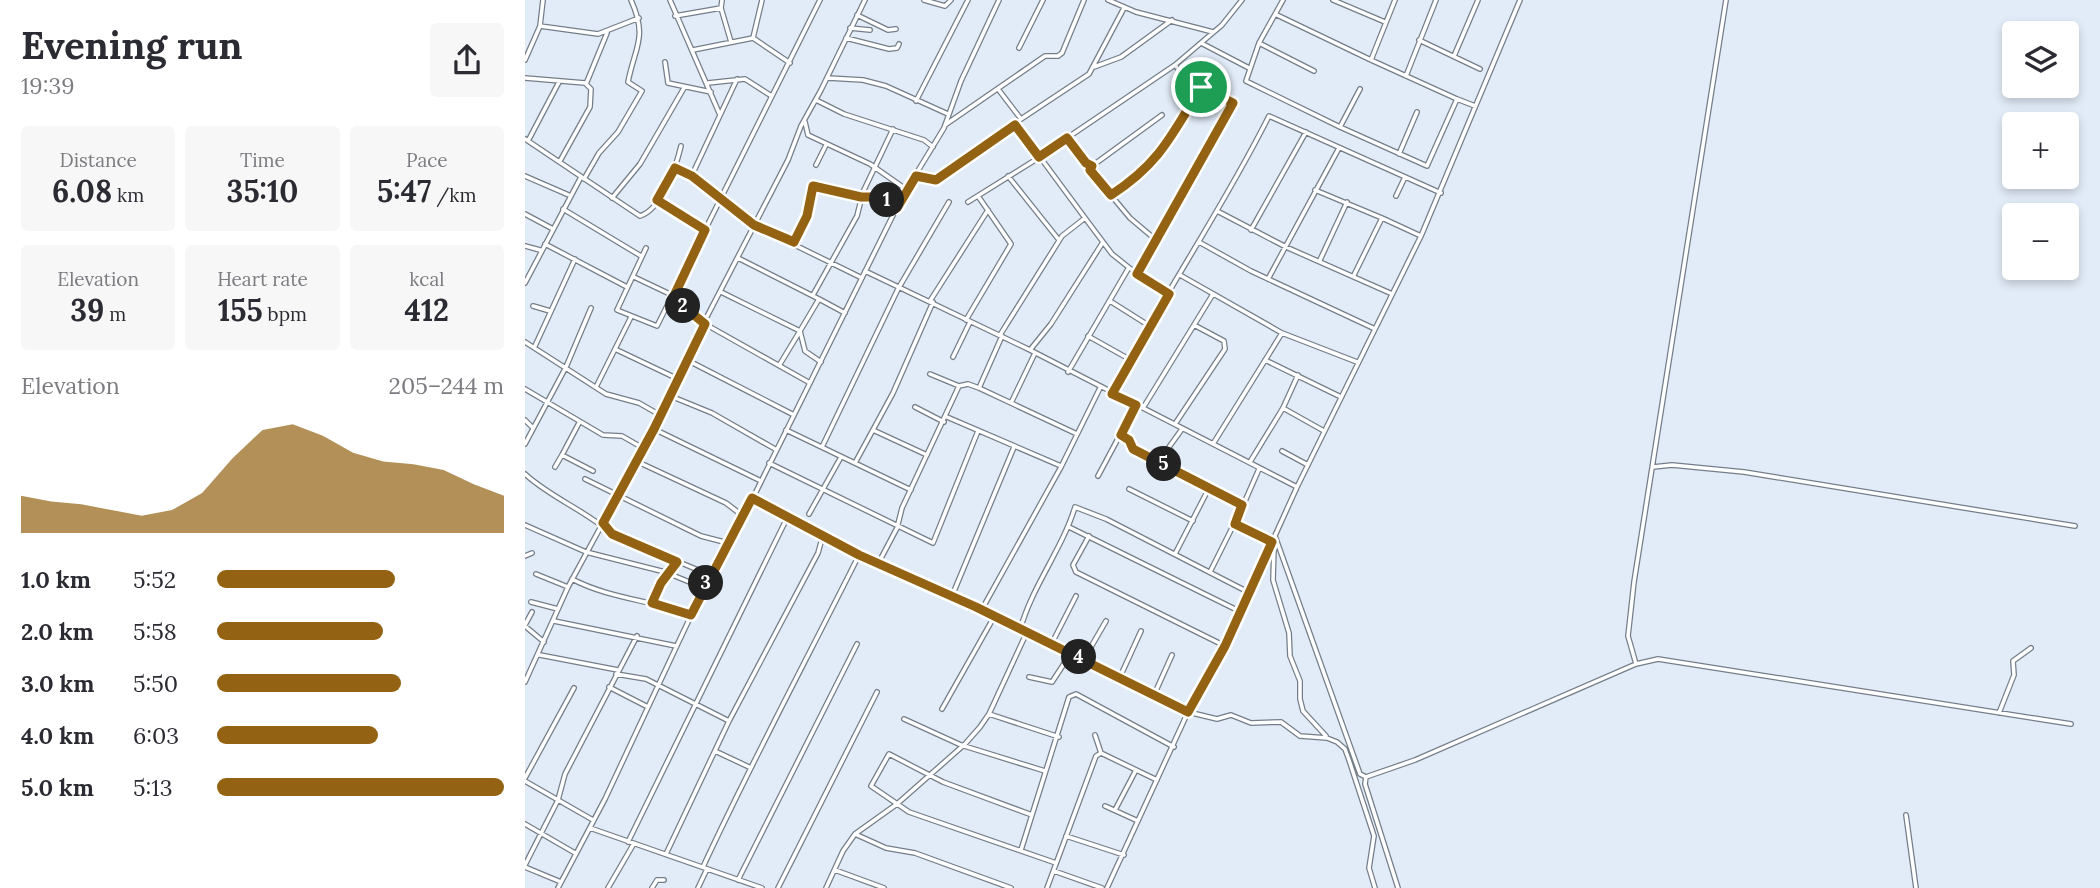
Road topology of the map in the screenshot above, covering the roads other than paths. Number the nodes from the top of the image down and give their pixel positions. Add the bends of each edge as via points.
1 (544, 0) edge
2 (631, 0) edge
3 (670, 0) edge
4 (722, 0) edge
5 (762, 0) edge
6 (820, 0) edge
7 (865, 0) edge
8 (924, 0) edge
9 (951, 0) edge
10 (968, 0) edge
11 (999, 0) edge
12 (1043, 0) edge
13 (1084, 0) edge
14 (1108, 0) edge
15 (1242, 0) edge
16 (1283, 0) edge
17 (1333, 0) edge
18 (1395, 0) edge
19 (1436, 0) edge
20 (1478, 0) edge
21 (1520, 0) edge
22 (1726, 0) edge
23 (721, 8) junction
24 (1124, 8) junction
25 (857, 15) junction
26 (1277, 15) junction
27 (675, 16) junction
28 (639, 18) junction
29 (1172, 20) junction
30 (1385, 22) junction
31 (541, 26) junction
32 (851, 28) junction
33 (896, 29) dead end
34 (870, 30) dead end
35 (1213, 32) junction
36 (608, 33) junction
37 (597, 34) junction
38 (753, 38) junction
39 (846, 38) junction
40 (1419, 40) junction
41 (731, 42) junction
42 (602, 43) junction
43 (1259, 43) junction
44 (899, 44) dead end
45 (1203, 44) junction
46 (1019, 48) dead end
47 (693, 50) junction
48 (1454, 57) junction
49 (525, 60) edge
50 (1371, 60) junction
51 (665, 62) dead end
52 (790, 63) junction
53 (1175, 65) junction
54 (1094, 67) junction
55 (1249, 68) junction
56 (1480, 69) dead end
57 (1314, 71) dead end
58 (1406, 76) junction
59 (525, 78) edge
60 (828, 78) junction
61 (737, 79) junction
62 (559, 82) junction
63 (708, 83) junction
64 (585, 86) junction
65 (1201, 87) junction
66 (684, 88) junction
67 (998, 89) junction
68 (1360, 89) dead end
69 (712, 92) junction
70 (771, 95) junction
71 (1457, 99) junction
72 (815, 100) junction
73 (916, 101) junction
74 (1475, 107) junction
75 (1417, 112) dead end
76 (949, 114) junction
77 (720, 115) junction
78 (1162, 115) dead end
79 (1021, 119) junction
80 (804, 120) junction
81 (1015, 125) junction
82 (1340, 127) junction
83 (944, 128) junction
84 (893, 129) junction
85 (1306, 132) junction
86 (805, 133) junction
87 (796, 138) junction
88 (1067, 138) junction
89 (527, 140) edge
90 (826, 145) junction
91 (681, 146) dead end
92 (934, 147) junction
93 (1339, 148) junction
94 (1399, 154) junction
95 (1039, 157) junction
96 (561, 161) junction
97 (816, 165) dead end
98 (1092, 166) junction
99 (675, 168) junction
100 (875, 169) junction
101 (1008, 175) junction
102 (525, 176) edge
103 (692, 176) junction
104 (916, 176) junction
105 (583, 177) junction
106 (1405, 177) junction
107 (907, 190) junction
108 (1315, 190) junction
109 (1441, 193) junction
110 (1111, 195) junction
111 (571, 196) junction
112 (978, 196) junction
113 (1396, 196) dead end
114 (861, 197) junction
115 (612, 198) junction
116 (657, 200) junction
117 (720, 200) junction
118 (949, 202) dead end
119 (968, 202) dead end
120 (1347, 202) junction
121 (897, 208) junction
122 (563, 209) junction
123 (988, 209) junction
124 (1219, 212) junction
125 (525, 214) edge
126 (1085, 218) junction
127 (1382, 218) junction
128 (754, 225) junction
129 (553, 229) junction
130 (705, 230) junction
131 (1251, 230) junction
132 (1420, 236) junction
133 (1059, 240) junction
134 (1156, 240) junction
135 (794, 242) junction
136 (1103, 242) junction
137 (1199, 242) junction
138 (545, 244) junction
139 (525, 246) edge
140 (1286, 247) junction
141 (646, 248) dead end
142 (540, 250) junction
143 (641, 256) junction
144 (738, 258) junction
145 (575, 259) junction
146 (831, 260) junction
147 (1320, 260) junction
148 (1128, 270) junction
149 (865, 271) junction
150 (1137, 274) junction
151 (1180, 275) junction
152 (1354, 275) junction
153 (634, 277) junction
154 (862, 278) junction
155 (1268, 279) junction
156 (525, 283) edge
157 (627, 288) junction
158 (898, 289) junction
159 (721, 292) junction
160 (1391, 293) junction
161 (1169, 294) junction
162 (813, 295) junction
163 (1214, 295) junction
164 (673, 297) junction
165 (819, 299) junction
166 (1109, 301) junction
167 (932, 302) junction
168 (533, 306) dead end
169 (591, 308) dead end
170 (550, 311) junction
171 (845, 313) junction
172 (631, 317) junction
173 (968, 321) junction
174 (705, 324) junction
175 (1149, 325) junction
176 (1194, 325) junction
177 (1373, 328) junction
178 (800, 331) junction
179 (1282, 333) junction
180 (1001, 336) junction
181 (1088, 336) junction
182 (525, 342) edge
183 (535, 346) junction
184 (617, 350) junction
185 (1032, 351) junction
186 (953, 357) dead end
187 (685, 359) junction
188 (1129, 359) junction
189 (1265, 360) junction
190 (821, 362) junction
191 (1357, 362) junction
192 (780, 364) junction
193 (566, 368) junction
194 (1067, 372) junction
195 (930, 373) dead end
196 (1298, 375) junction
197 (676, 378) junction
198 (810, 383) junction
199 (959, 386) junction
200 (596, 387) junction
201 (525, 388) edge
202 (979, 388) junction
203 (1100, 388) junction
204 (1112, 394) junction
205 (668, 395) junction
206 (1341, 397) junction
207 (546, 402) junction
208 (1011, 404) junction
209 (1136, 405) junction
210 (915, 407) dead end
211 (1143, 408) junction
212 (1283, 408) junction
213 (660, 415) junction
214 (794, 415) junction
215 (525, 420) edge
216 (946, 420) junction
217 (579, 423) junction
218 (1174, 424) junction
219 (533, 428) junction
220 (654, 429) junction
221 (1182, 429) junction
222 (786, 430) junction
223 (873, 430) junction
224 (978, 431) junction
225 (1325, 432) junction
226 (1077, 434) junction
227 (1121, 435) junction
228 (525, 444) edge
229 (1213, 444) junction
230 (822, 447) junction
231 (1014, 447) junction
232 (643, 448) junction
233 (775, 450) junction
234 (1282, 451) dead end
235 (562, 455) junction
236 (927, 455) junction
237 (841, 457) junction
238 (636, 461) junction
239 (1159, 461) junction
240 (769, 463) junction
241 (855, 463) junction
242 (1249, 463) junction
243 (1308, 465) junction
244 (555, 467) dead end
245 (1061, 467) junction
246 (1653, 467) junction
247 (1259, 468) junction
248 (593, 471) dead end
249 (525, 474) edge
250 (1098, 476) dead end
251 (585, 479) dead end
252 (760, 480) junction
253 (1297, 487) junction
254 (1209, 488) junction
255 (823, 489) junction
256 (1129, 489) dead end
257 (911, 490) junction
258 (618, 496) junction
259 (752, 498) junction
260 (1242, 505) junction
261 (809, 514) dead end
262 (744, 516) junction
263 (788, 516) junction
264 (1193, 521) junction
265 (603, 523) junction
266 (525, 524) edge
267 (1235, 524) junction
268 (2075, 526) dead end
269 (1069, 527) junction
270 (898, 528) junction
271 (823, 535) junction
272 (1089, 536) junction
273 (1275, 536) junction
274 (1272, 542) junction
275 (728, 543) junction
276 (586, 552) junction
277 (532, 553) dead end
278 (1175, 554) junction
279 (859, 555) junction
280 (525, 556) edge
281 (677, 562) junction
282 (879, 562) junction
283 (1210, 572) junction
284 (670, 573) junction
285 (536, 574) dead end
286 (710, 575) junction
287 (572, 579) junction
288 (568, 587) junction
289 (704, 588) junction
290 (1248, 592) junction
291 (952, 596) junction
292 (1076, 596) dead end
293 (531, 602) dead end
294 (652, 603) junction
295 (558, 610) junction
296 (981, 611) junction
297 (1240, 611) junction
298 (532, 612) dead end
299 (691, 615) junction
300 (994, 617) junction
301 (554, 621) junction
302 (1106, 621) dead end
303 (525, 625) edge
304 (1020, 629) junction
305 (1141, 632) dead end
306 (1026, 634) junction
307 (637, 636) junction
308 (544, 642) junction
309 (1052, 643) junction
310 (857, 644) dead end
311 (676, 646) junction
312 (1225, 646) junction
313 (2031, 648) dead end
314 (1071, 653) junction
315 (540, 655) junction
316 (1172, 655) dead end
317 (1084, 659) junction
318 (1636, 664) junction
319 (617, 672) junction
320 (1029, 677) dead end
321 (1120, 677) junction
322 (525, 682) edge
323 (658, 684) junction
324 (609, 687) junction
325 (574, 688) dead end
326 (877, 692) dead end
327 (1154, 695) junction
328 (695, 702) junction
329 (646, 706) junction
330 (942, 709) dead end
331 (1188, 712) junction
332 (1999, 713) junction
333 (989, 714) junction
334 (904, 719) dead end
335 (729, 721) junction
336 (2071, 724) dead end
337 (1095, 735) dead end
338 (1059, 737) junction
339 (1327, 738) junction
340 (961, 745) junction
341 (1174, 747) junction
342 (715, 751) junction
343 (1101, 753) junction
344 (750, 767) junction
345 (1136, 770) junction
346 (1045, 771) junction
347 (928, 775) junction
348 (1366, 777) junction
349 (525, 779) edge
350 (1157, 780) junction
351 (558, 800) junction
352 (897, 804) junction
353 (1105, 806) dead end
354 (1115, 810) junction
355 (1032, 815) junction
356 (1906, 815) dead end
357 (593, 820) junction
358 (1138, 821) junction
359 (525, 824) edge
360 (590, 828) junction
361 (539, 833) junction
362 (855, 834) junction
363 (1066, 836) junction
364 (628, 842) junction
365 (633, 845) junction
366 (1021, 850) junction
367 (576, 853) junction
368 (667, 854) junction
369 (1124, 855) junction
370 (1056, 863) junction
371 (526, 868) edge
372 (705, 868) junction
373 (835, 870) junction
374 (1054, 871) junction
375 (664, 880) dead end
376 (738, 880) junction
377 (561, 882) junction
378 (558, 888) edge
379 (608, 888) edge
380 (652, 888) edge
381 (698, 888) edge
382 (762, 888) edge
383 (778, 888) edge
384 (826, 888) edge
385 (884, 888) edge
386 (1011, 888) edge
387 (1048, 888) edge
388 (1102, 888) edge
389 (1375, 888) edge
390 (1398, 888) edge
391 (1916, 888) edge

1 - 31 street
2 - 28 street
3 - 27 street
4 - 23 street
5 - 38 street
6 - 52 street
7 - 25 street
8 - 9 street via 944,6
10 - 73 street
11 - 76 street
12 - 46 street
13 - 67 street via 1062,53 1045,56
14 - 24 street
15 - 35 street via 1235,13
16 - 26 street
17 - 30 street
18 - 30 street
19 - 40 street
20 - 48 street
21 - 74 street
22 - 246 street
23 - 27 street
23 - 41 street
24 - 29 street
24 - 54 street
25 - 32 street
25 - 33 street via 888,30
26 - 43 street
26 - 50 street
27 - 47 street
28 - 36 street
28 - 105 street via 640,45 628,82 642,92
29 - 35 street
29 - 54 street via 1121,57
30 - 50 street
31 - 37 street
31 - 49 street
32 - 34 street
32 - 39 street
35 - 45 street
36 - 37 street
36 - 42 street
37 - 42 street
38 - 41 street
38 - 52 street
39 - 44 street via 889,50
39 - 60 street
40 - 48 street
40 - 58 street
41 - 47 street
42 - 64 street
43 - 55 street
43 - 57 street
45 - 53 street
45 - 55 street
47 - 63 street
48 - 56 street
50 - 58 street
51 - 66 street via 667,82
52 - 70 street
53 - 65 street
53 - 88 street
54 - 79 street
55 - 82 street via 1247,84
58 - 71 street
59 - 62 street
60 - 72 street
60 - 73 street via 886,86
61 - 63 street
61 - 70 street via 757,83
61 - 77 street
62 - 64 street
62 - 89 street
63 - 69 street
64 - 96 street via 591,89 590,107
65 - 110 street via 1151,165
65 - 134 street via 1233,103
66 - 69 street
66 - 115 street via 640,164
67 - 79 street
67 - 83 street
68 - 82 street
69 - 77 street
70 - 117 street
71 - 74 street
71 - 94 street via 1427,166
72 - 80 street
72 - 84 street
73 - 76 street
74 - 109 street
75 - 94 street
76 - 83 street
77 - 103 street
78 - 98 street
79 - 81 street
80 - 86 street
80 - 87 street
81 - 95 street
81 - 104 street via 936,180
82 - 94 street
83 - 92 street
84 - 92 street
84 - 100 street
85 - 93 street
85 - 124 street via 1269,116
85 - 131 street
86 - 87 street
86 - 90 street
87 - 128 street
88 - 95 street
88 - 98 street
89 - 96 street
90 - 97 street
90 - 100 street
91 - 99 street
92 - 104 street
93 - 106 street
93 - 108 street
95 - 101 street
95 - 126 street
96 - 105 street
98 - 110 street via 1090,170
99 - 103 street
99 - 116 street
100 - 107 street
100 - 114 street
101 - 112 street
101 - 133 street
102 - 111 street
103 - 117 street
104 - 107 street
105 - 111 street
105 - 115 street
106 - 109 street
106 - 113 street
107 - 121 street
108 - 120 street
108 - 140 street
109 - 132 street
110 - 134 street
111 - 122 street
112 - 119 street
112 - 123 street
114 - 121 street via 881,197
114 - 135 street via 813,186 807,216
114 - 146 street via 857,216
115 - 116 street via 640,216
116 - 130 street
117 - 128 street
117 - 130 street
118 - 158 street
120 - 127 street
120 - 147 street
121 - 149 street
122 - 129 street
122 - 143 street
123 - 167 street
123 - 173 street via 1011,246
124 - 131 street
124 - 137 street
125 - 129 street
126 - 133 street
126 - 136 street
127 - 132 street
127 - 152 street
128 - 135 street
128 - 144 street
129 - 138 street
130 - 164 street
131 - 140 street
132 - 160 street
133 - 180 street
134 - 150 street
135 - 146 street
136 - 148 street
136 - 185 street
137 - 151 street
137 - 155 street
138 - 142 street
138 - 145 street
139 - 142 street
140 - 147 street
140 - 155 street
141 - 143 street
142 - 156 street
143 - 153 street
144 - 159 street
144 - 162 street
145 - 157 street
145 - 170 street
146 - 154 street
146 - 162 street
147 - 152 street
148 - 150 street
148 - 166 street
149 - 154 street
149 - 158 street
150 - 161 street
151 - 161 street
151 - 163 street
152 - 160 street
153 - 157 street
153 - 164 street
154 - 171 street
155 - 177 street
157 - 172 street via 617,310
158 - 167 street
158 - 230 street
159 - 174 street
159 - 178 street
160 - 177 street
161 - 175 street
162 - 165 street
163 - 176 street
163 - 179 street
164 - 172 street via 657,326
164 - 174 street
165 - 171 street
165 - 178 street
166 - 175 street
166 - 181 street
167 - 173 street
167 - 223 street via 912,355
168 - 170 street
169 - 193 street
170 - 183 street
171 - 190 street
172 - 184 street
173 - 180 street
173 - 186 street
174 - 187 street
174 - 192 street
175 - 188 street
176 - 211 street
176 - 218 street via 1224,341 1225,349
177 - 191 street
178 - 190 street via 805,351
178 - 192 street
179 - 189 street
179 - 191 street
180 - 185 street
180 - 202 street
181 - 188 street
181 - 194 street
182 - 183 street
183 - 193 street
184 - 197 street
184 - 200 street
185 - 194 street
185 - 208 street
187 - 197 street
187 - 214 street
188 - 204 street
189 - 196 street
189 - 229 street
190 - 198 street
191 - 206 street
192 - 198 street
193 - 200 street
193 - 207 street
194 - 203 street
195 - 199 street
196 - 206 street
196 - 212 street
197 - 205 street
198 - 214 street
199 - 202 street
199 - 216 street
200 - 213 street
201 - 207 street
202 - 208 street
203 - 204 street
203 - 226 street
204 - 209 street
205 - 213 street
205 - 233 street
206 - 225 street
207 - 217 street
207 - 219 street
208 - 226 street
209 - 211 street
209 - 227 street
210 - 216 street
211 - 218 street
212 - 225 street
212 - 242 street
213 - 220 street
214 - 222 street
215 - 219 street
216 - 224 street
216 - 236 street
217 - 232 street via 606,437 622,436
217 - 235 street
218 - 221 street
219 - 228 street
220 - 232 street
220 - 252 street
221 - 229 street
221 - 239 street
222 - 230 street
222 - 233 street
223 - 236 street
223 - 241 street
224 - 231 street
224 - 270 street via 933,543
225 - 243 street
226 - 245 street
227 - 239 street via 1133,449
227 - 250 street
229 - 242 street
230 - 237 street
231 - 245 street
231 - 291 street
232 - 238 street
233 - 240 street
234 - 243 street
235 - 244 street
235 - 248 street
236 - 257 street
237 - 241 street
237 - 255 street
238 - 258 street
238 - 262 street
239 - 254 street
240 - 252 street
240 - 255 street
241 - 257 street
242 - 247 street
243 - 253 street
245 - 296 street
246 - 268 street via 1744,472
246 - 318 street via 1628,636
247 - 253 street
247 - 260 street
249 - 265 street
251 - 258 street
252 - 259 street
253 - 273 street
254 - 260 street
254 - 264 street
255 - 261 street
255 - 270 street
256 - 264 street
257 - 270 street
258 - 265 street
258 - 275 street via 701,536
259 - 262 street
259 - 263 street
260 - 267 street
262 - 275 street
263 - 271 street
263 - 328 street
264 - 278 street
265 - 276 street
265 - 281 street via 612,534
266 - 276 street
267 - 274 street
267 - 283 street
269 - 272 street
269 - 278 street via 1077,506
269 - 304 street via 1027,603
270 - 282 street
271 - 279 street
271 - 335 street via 781,627
272 - 297 street
272 - 312 street via 1073,565 1076,572
273 - 274 street
273 - 348 street via 1343,732 1360,774
274 - 290 street
274 - 339 street via 1273,580 1300,681 1300,699 1307,717
275 - 286 street
276 - 284 street
276 - 287 street
277 - 280 street
278 - 283 street
279 - 282 street
279 - 344 street
281 - 284 street
281 - 286 street
282 - 291 street
283 - 290 street
284 - 289 street
284 - 294 street
285 - 288 street
286 - 289 street
287 - 288 street
287 - 294 street via 600,593
288 - 295 street
289 - 299 street
290 - 297 street
291 - 296 street
292 - 309 street
293 - 295 street
294 - 299 street
295 - 301 street
296 - 300 street
297 - 312 street
298 - 303 street
299 - 311 street
300 - 304 street
300 - 330 street
301 - 307 street
301 - 308 street
302 - 317 street
303 - 308 street
304 - 306 street
305 - 321 street
306 - 309 street
306 - 333 street
307 - 311 street
307 - 319 street
308 - 315 street
309 - 314 street
310 - 376 street
311 - 323 street
312 - 331 street
313 - 332 street via 2013,661 2014,675
314 - 317 street
314 - 320 street via 1052,682
315 - 319 street
315 - 322 street
316 - 327 street
317 - 321 street
318 - 332 street via 1667,659
318 - 348 street
319 - 323 street
319 - 324 street
321 - 327 street
323 - 328 street
323 - 329 street
324 - 329 street
324 - 351 street via 565,774
325 - 349 street
326 - 383 street
327 - 331 street
328 - 335 street
328 - 364 street
329 - 357 street
331 - 339 street via 1217,719 1231,715 1251,723 1281,722 1300,736
331 - 341 street
332 - 336 street
333 - 338 street
333 - 340 street
334 - 340 street
335 - 342 street
337 - 343 street
338 - 341 street via 1069,697 1076,694
338 - 346 street
339 - 389 street via 1345,749 1371,825 1374,844 1369,867
340 - 346 street
340 - 347 street
341 - 350 street
342 - 344 street
342 - 368 street
343 - 345 street
343 - 363 street
344 - 372 street
345 - 350 street
345 - 354 street
346 - 355 street
347 - 352 street
347 - 352 street via 887,754 871,786
347 - 355 street
348 - 390 street
349 - 351 street
350 - 358 street
351 - 357 street
351 - 361 street
352 - 362 street
352 - 366 street
353 - 354 street
354 - 358 street
355 - 366 street
356 - 391 street
357 - 360 street
358 - 369 street
359 - 361 street
360 - 364 street
360 - 367 street
361 - 367 street
361 - 371 street
362 - 373 street
362 - 386 street
363 - 369 street
363 - 370 street
364 - 365 street
365 - 368 street
365 - 379 street
366 - 370 street
367 - 377 street
368 - 372 street
369 - 388 street
370 - 374 street
371 - 377 street
372 - 376 street
372 - 381 street
373 - 384 street
373 - 385 street
374 - 387 street
374 - 388 street
375 - 380 street via 657,880
376 - 382 street
377 - 378 street

